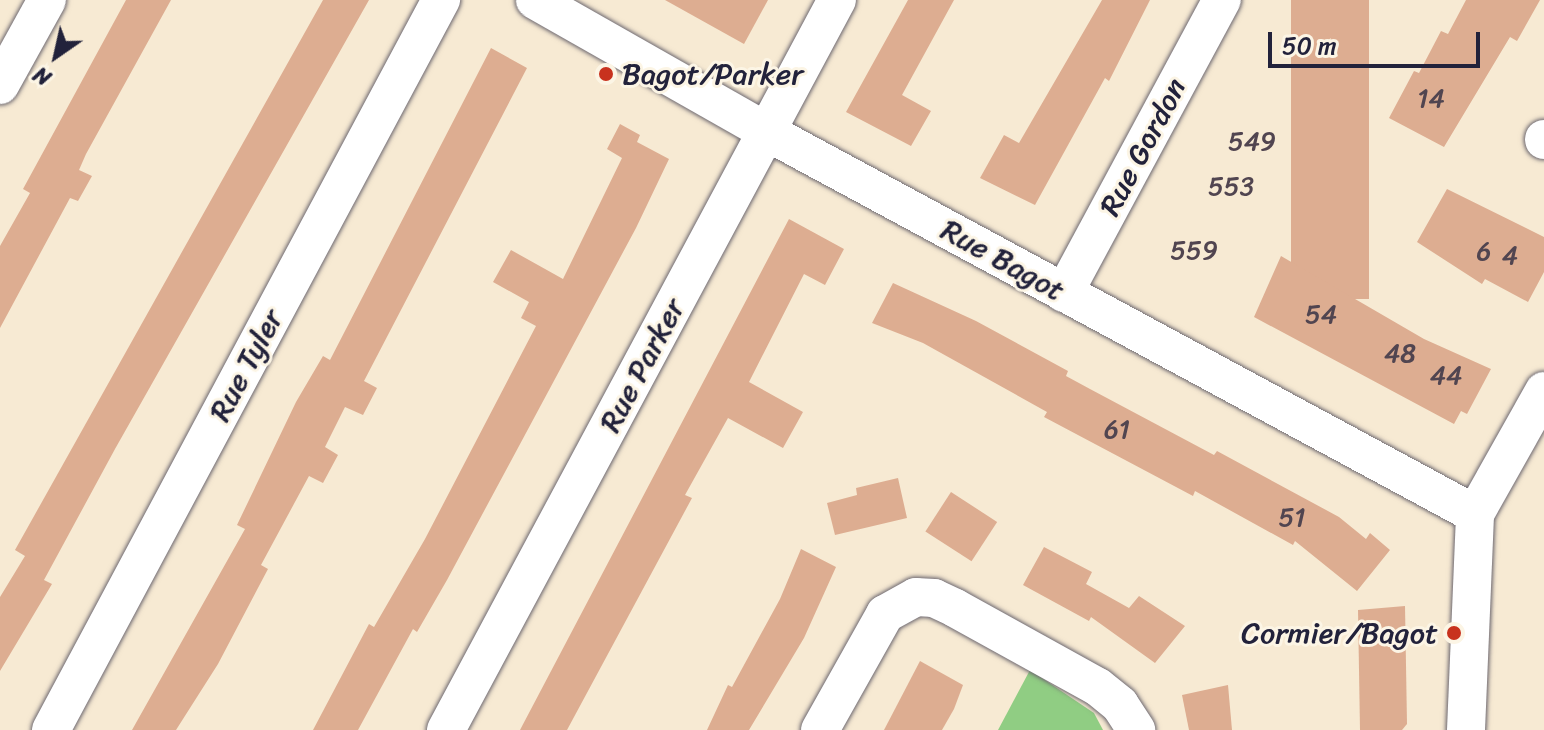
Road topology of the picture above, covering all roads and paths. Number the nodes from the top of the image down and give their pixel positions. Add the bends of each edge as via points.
1 (47, 0) edge
2 (441, 0) edge
3 (535, 0) edge
4 (837, 0) edge
5 (1222, 0) edge
6 (0, 85) edge
7 (767, 132) junction
8 (1064, 293) junction
9 (1544, 391) edge
10 (1475, 514) junction
11 (51, 730) edge
12 (446, 730) edge
13 (820, 730) edge
14 (1136, 730) edge
15 (1466, 730) edge

1 - 6 street
2 - 11 street, Rue Tyler
3 - 7 street, Rue Bagot
4 - 7 street, Rue Parker
5 - 8 street, Rue Gordon
7 - 8 street, Rue Bagot
7 - 12 street, Rue Parker
8 - 10 street, Rue Bagot
9 - 10 street
10 - 15 street
13 - 14 street via 885,614 916,597 955,608 1098,687 1120,705

